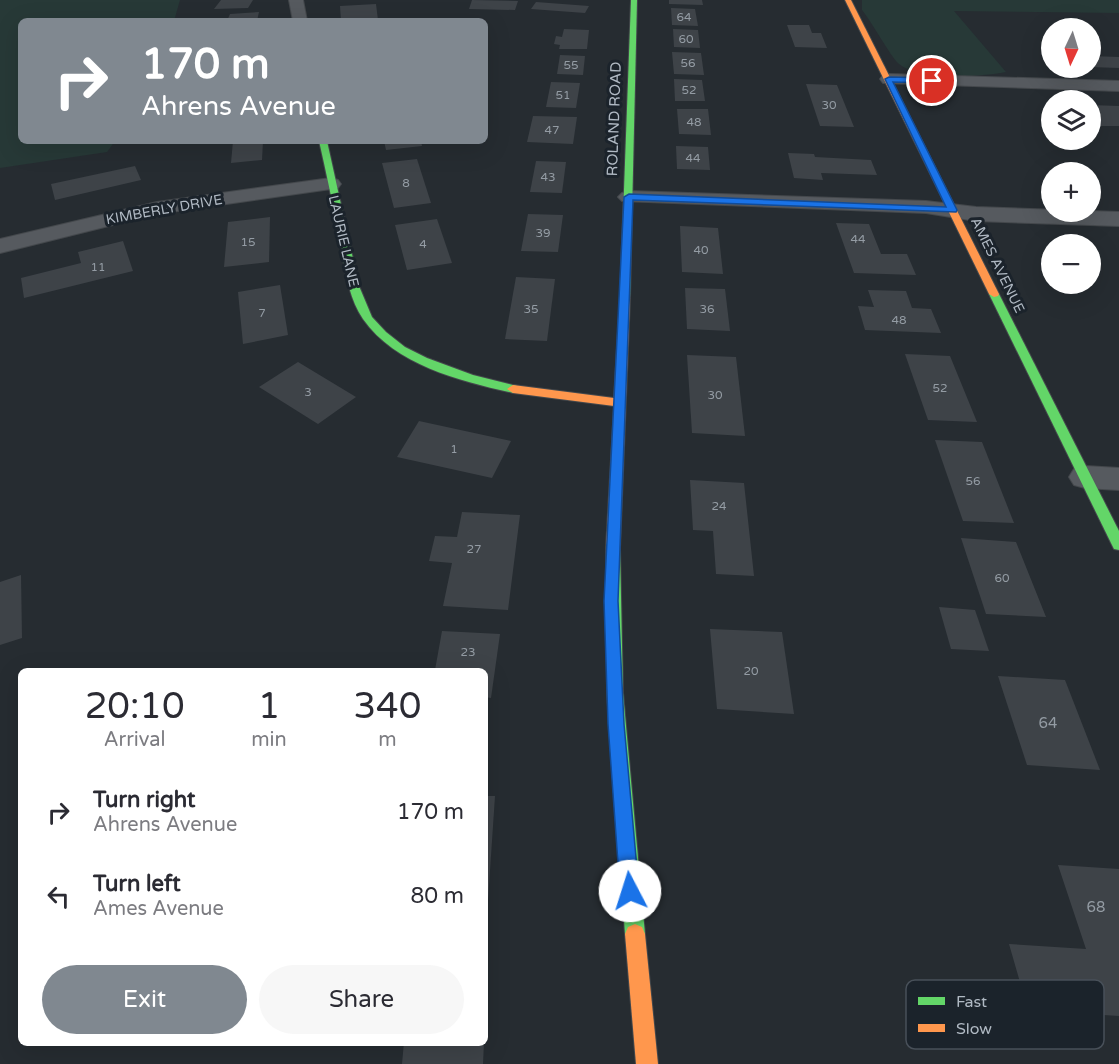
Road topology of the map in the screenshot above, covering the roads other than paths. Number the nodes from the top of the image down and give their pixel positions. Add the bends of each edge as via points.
1 (296, 0) edge
2 (634, 0) edge
3 (848, 0) edge
4 (299, 18) edge
5 (889, 79) junction
6 (1119, 86) edge
7 (324, 144) edge
8 (331, 184) junction
9 (629, 197) junction
10 (952, 210) junction
11 (1119, 219) edge
12 (0, 246) edge
13 (620, 403) junction
14 (1085, 477) junction
15 (1119, 479) edge
16 (1119, 544) edge
17 (647, 1064) edge

1 - 4 street
2 - 9 street, ROLAND ROAD
3 - 5 street, AMES AVENUE
5 - 6 street
5 - 10 street, AMES AVENUE
7 - 8 street, LAURIE LANE
8 - 12 street, KIMBERLY DRIVE via 157,208
8 - 13 street, LAURIE LANE via 357,298 370,321 390,339 423,361 465,378 518,391
9 - 10 street
9 - 13 street, ROLAND ROAD
10 - 11 street
10 - 14 street, AMES AVENUE
13 - 17 street, ROLAND ROAD via 611,601 616,724
14 - 15 street
14 - 16 street, AMES AVENUE

